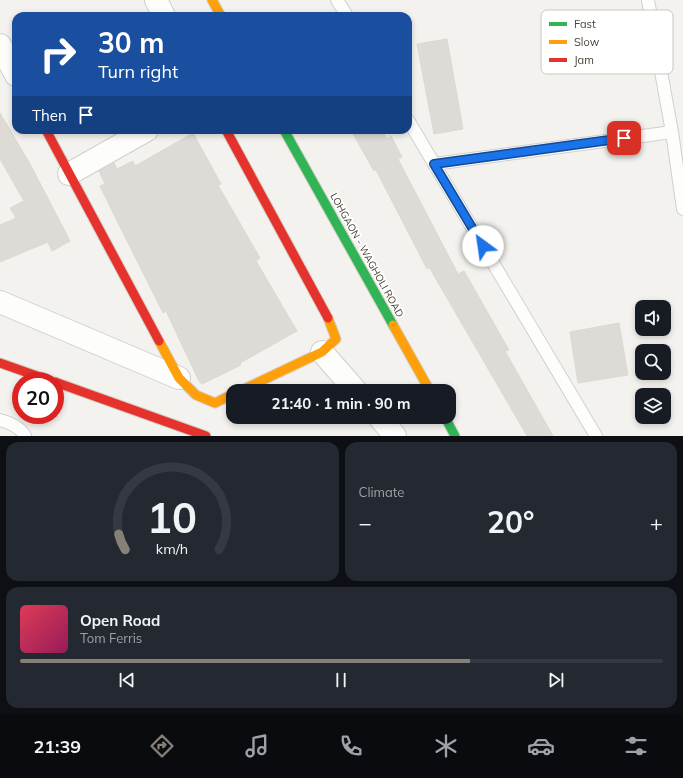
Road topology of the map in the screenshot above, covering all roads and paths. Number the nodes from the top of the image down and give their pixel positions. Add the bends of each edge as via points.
1 (156, 0) edge
2 (212, 0) edge
3 (337, 0) edge
4 (648, 0) edge
5 (650, 10) edge
6 (162, 12) edge
7 (219, 12) edge
8 (344, 12) edge
9 (0, 45) edge
10 (12, 68) edge
11 (661, 74) edge
12 (412, 127) edge
13 (672, 132) junction
14 (48, 134) edge
15 (140, 134) edge
16 (228, 134) edge
17 (286, 134) edge
18 (434, 164) junction
19 (69, 174) junction
20 (683, 209) edge
21 (0, 302) edge
22 (322, 352) junction
23 (0, 363) edge
24 (26, 372) edge
25 (179, 378) junction
26 (255, 384) edge
27 (350, 384) edge
28 (426, 384) edge
29 (64, 385) edge
30 (226, 398) edge
31 (0, 420) edge
32 (385, 424) edge
33 (448, 424) edge
34 (25, 436) edge
35 (206, 436) edge
36 (395, 436) edge
37 (455, 436) edge
38 (596, 436) edge

1 - 6 street
2 - 7 street
3 - 8 lane
4 - 5 lane
9 - 10 street
11 - 13 lane
12 - 18 lane
13 - 18 lane
13 - 20 lane
14 - 19 street
15 - 19 street
16 - 22 street via 328,317 336,339
17 - 28 street, LOHGAON - WAGHOLI ROAD
18 - 38 lane
19 - 25 street
21 - 25 street
22 - 26 street
22 - 27 street
23 - 24 street
25 - 30 street via 196,395 215,403
29 - 35 street
31 - 34 lane via 9,422
32 - 36 street
33 - 37 street

